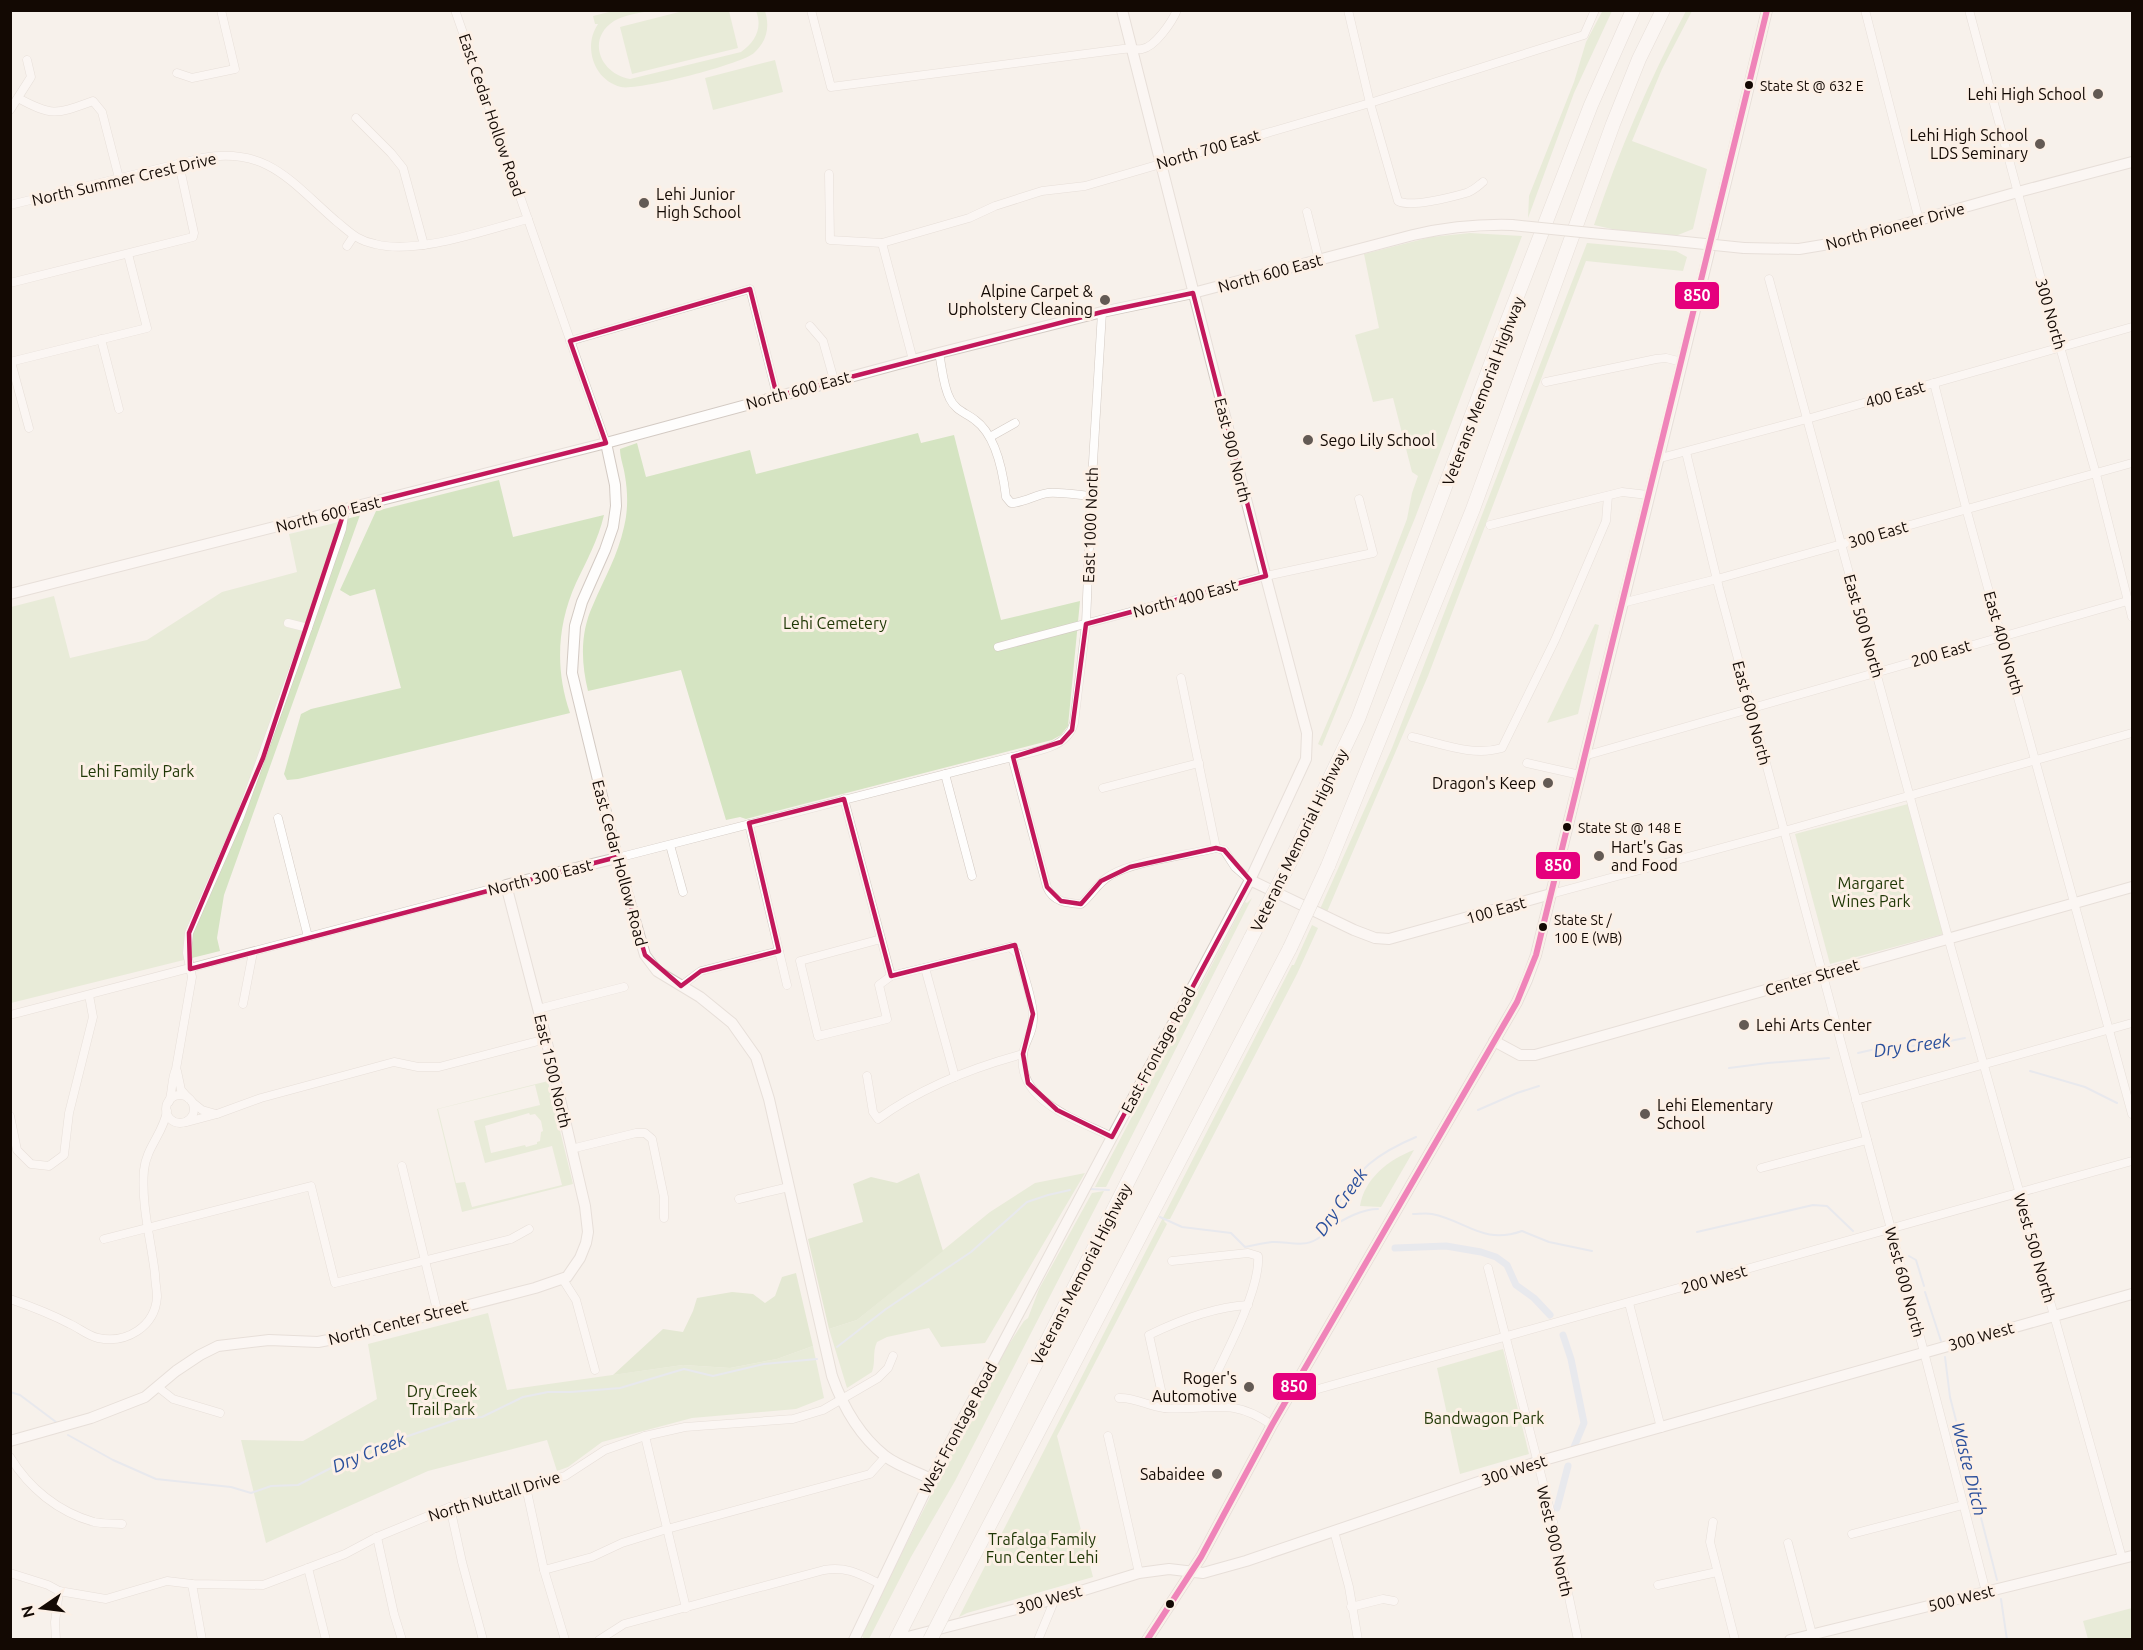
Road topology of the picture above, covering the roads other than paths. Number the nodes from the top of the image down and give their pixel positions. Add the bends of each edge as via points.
1 (221, 10) edge
2 (455, 10) edge
3 (811, 10) edge
4 (1122, 10) edge
5 (1177, 10) edge
6 (1348, 10) edge
7 (1595, 10) edge
8 (1633, 10) edge
9 (1663, 10) edge
10 (1767, 10) edge
11 (1866, 10) edge
12 (1969, 10) edge
13 (1131, 48) junction
14 (27, 60) dead end
15 (177, 73) dead end
16 (18, 98) junction
17 (1370, 102) junction
18 (10, 110) edge
19 (356, 118) dead end
20 (1161, 163) junction
21 (2132, 163) edge
22 (179, 164) junction
23 (829, 174) dead end
24 (119, 178) junction
25 (1483, 182) dead end
26 (2018, 192) junction
27 (10, 205) edge
28 (1307, 212) dead end
29 (528, 219) junction
30 (1919, 220) junction
31 (1591, 233) joint
32 (353, 237) junction
33 (882, 243) junction
34 (424, 245) junction
35 (347, 246) dead end
36 (128, 254) junction
37 (1319, 260) junction
38 (1769, 279) dead end
39 (10, 283) edge
40 (1193, 293) junction
41 (1102, 312) junction
42 (810, 326) dead end
43 (2133, 327) edge
44 (101, 339) junction
45 (570, 341) junction
46 (2060, 347) junction
47 (939, 353) junction
48 (913, 360) junction
49 (11, 362) edge
50 (1682, 362) junction
51 (834, 380) junction
52 (1546, 382) dead end
53 (1934, 383) junction
54 (777, 396) junction
55 (119, 409) dead end
56 (1807, 419) junction
57 (1015, 423) dead end
58 (29, 428) dead end
59 (990, 437) junction
60 (606, 443) junction
61 (1686, 452) junction
62 (1657, 459) junction
63 (2133, 463) edge
64 (2096, 474) junction
65 (1648, 495) junction
66 (1091, 496) junction
67 (1608, 496) junction
68 (1359, 499) dead end
69 (1966, 508) junction
70 (345, 509) junction
71 (1490, 525) dead end
72 (1842, 544) junction
73 (1266, 576) junction
74 (1717, 579) junction
75 (10, 594) edge
76 (2130, 600) edge
77 (1622, 603) junction
78 (2133, 617) edge
79 (288, 623) dead end
80 (1086, 624) junction
81 (308, 628) junction
82 (2002, 636) junction
83 (998, 647) dead end
84 (1877, 672) junction
85 (1181, 678) dead end
86 (1751, 708) junction
87 (2133, 733) edge
88 (1068, 736) joint
89 (1412, 737) dead end
90 (1584, 756) junction
91 (1012, 758) junction
92 (2036, 760) junction
93 (1199, 763) junction
94 (1527, 763) dead end
95 (945, 774) junction
96 (1580, 775) junction
97 (1103, 788) dead end
98 (1910, 796) junction
99 (844, 799) junction
100 (278, 818) dead end
101 (749, 824) junction
102 (1784, 831) junction
103 (670, 845) junction
104 (1215, 848) junction
105 (617, 858) junction
106 (972, 876) dead end
107 (1250, 880) junction
108 (506, 885) junction
109 (2133, 887) edge
110 (683, 892) dead end
111 (1551, 894) junction
112 (2076, 903) junction
113 (308, 937) junction
114 (1948, 938) junction
115 (881, 939) junction
116 (779, 951) junction
117 (253, 952) junction
118 (925, 968) junction
119 (190, 969) junction
120 (1822, 974) junction
121 (891, 976) junction
122 (788, 985) dead end
123 (681, 986) junction
124 (624, 987) dead end
125 (89, 995) junction
126 (243, 1004) dead end
127 (538, 1009) junction
128 (10, 1015) edge
129 (2133, 1023) edge
130 (2109, 1030) junction
131 (546, 1039) junction
132 (1494, 1041) junction
133 (1023, 1054) junction
134 (1984, 1066) junction
135 (176, 1069) junction
136 (867, 1076) dead end
137 (955, 1077) junction
138 (190, 1100) junction
139 (1856, 1100) junction
140 (168, 1107) junction
141 (217, 1114) junction
142 (2133, 1114) edge
143 (10, 1116) edge
144 (184, 1122) junction
145 (1112, 1137) junction
146 (1867, 1140) junction
147 (155, 1141) junction
148 (571, 1149) junction
149 (2133, 1161) edge
150 (402, 1166) dead end
151 (1761, 1168) dead end
152 (789, 1187) junction
153 (2019, 1193) junction
154 (739, 1199) dead end
155 (664, 1218) dead end
156 (1068, 1220) joint
157 (1890, 1228) junction
158 (148, 1229) junction
159 (529, 1229) dead end
160 (104, 1239) dead end
161 (580, 1257) joint
162 (1172, 1261) dead end
163 (425, 1262) junction
164 (1488, 1268) dead end
165 (562, 1278) junction
166 (2133, 1294) edge
167 (10, 1299) edge
168 (1629, 1303) junction
169 (1248, 1305) junction
170 (438, 1314) junction
171 (2053, 1316) junction
172 (1506, 1337) junction
173 (1924, 1352) junction
174 (893, 1356) dead end
175 (596, 1370) dead end
176 (1295, 1386) junction
177 (158, 1387) junction
178 (1119, 1398) dead end
179 (841, 1400) junction
180 (1200, 1407) junction
181 (1165, 1408) junction
182 (220, 1413) dead end
183 (1272, 1425) junction
184 (1661, 1428) junction
185 (645, 1436) junction
186 (1108, 1436) dead end
187 (10, 1441) edge
188 (886, 1456) junction
189 (10, 1457) edge
190 (1537, 1462) junction
191 (931, 1479) junction
192 (526, 1487) junction
193 (1963, 1505) junction
194 (450, 1507) junction
195 (1713, 1522) dead end
196 (122, 1524) dead end
197 (667, 1529) junction
198 (1334, 1531) junction
199 (1852, 1534) dead end
200 (377, 1537) junction
201 (1788, 1543) dead end
202 (2127, 1557) edge
203 (308, 1568) junction
204 (544, 1570) junction
205 (1192, 1571) junction
206 (1717, 1572) junction
207 (10, 1573) edge
208 (1139, 1573) junction
209 (192, 1584) junction
210 (880, 1584) junction
211 (1658, 1585) dead end
212 (58, 1591) junction
213 (1986, 1592) junction
214 (1055, 1599) junction
215 (1394, 1601) dead end
216 (1351, 1607) junction
217 (686, 1608) junction
218 (1812, 1634) junction
219 (56, 1640) edge
220 (202, 1640) edge
221 (326, 1640) edge
222 (402, 1640) edge
223 (483, 1640) edge
224 (565, 1640) edge
225 (598, 1640) edge
226 (854, 1640) edge
227 (896, 1640) edge
228 (930, 1640) edge
229 (1038, 1640) edge
230 (1147, 1640) edge
231 (1358, 1640) edge
232 (1578, 1640) edge
233 (1735, 1640) edge
234 (1790, 1640) edge

1 - 15 street via 235,69 192,78
2 - 29 street, East Cedar Hollow Road
3 - 13 street via 831,87
4 - 13 street, East 900 North
5 - 13 street via 1160,37 1144,49
6 - 17 street
7 - 17 street, North 700 East via 1584,35
8 - 227 highway, Veterans Memorial Highway, bridge via 1591,105 1358,719 1294,854
9 - 228 highway, Veterans Memorial Highway, bridge via 1613,124 1473,509 1328,866 1290,948
10 - 50 street
11 - 30 street
12 - 26 street, 300 North
13 - 20 street, East 900 North
14 - 16 street via 31,77
16 - 18 street
16 - 24 street via 57,113 93,101 105,120
17 - 20 street, North 700 East
17 - 25 street via 1398,201 1409,205 1460,194
19 - 34 street via 403,168
20 - 33 street, North 700 East via 1085,186 1042,191 969,218
20 - 40 street, East 900 North
21 - 26 street, North Pioneer Drive
22 - 24 street, North Summer Crest Drive
22 - 32 street, North Summer Crest Drive via 222,155 266,163
22 - 36 street via 193,237
23 - 33 street, North 700 East via 830,240
24 - 27 street, North Summer Crest Drive
26 - 30 street, North Pioneer Drive
26 - 46 street, 300 North
28 - 37 street
29 - 34 street, North Summer Crest Drive
29 - 45 street, East Cedar Hollow Road
30 - 31 street, North Pioneer Drive, bridge via 1841,242 1798,249 1744,248
31 - 37 street, North 600 East, bridge via 1512,225 1448,227
32 - 34 street, North Summer Crest Drive via 388,246
32 - 35 street
33 - 48 street
36 - 39 street
36 - 44 street via 147,327
37 - 40 street, North 600 East
38 - 56 street, East 500 North
40 - 41 street, North 600 East
40 - 73 street, East 900 North
41 - 47 street, North 600 East
41 - 66 street, East 1000 North
42 - 51 street via 823,341
43 - 46 street, 400 East
44 - 49 street
44 - 55 street
45 - 54 street via 750,289
45 - 60 street, East Cedar Hollow Road
46 - 53 street, 400 East
46 - 64 street, 300 North
47 - 48 street, North 600 East
47 - 59 street via 950,399
48 - 51 street, North 600 East
49 - 58 street
50 - 52 street via 1656,359
50 - 62 street
51 - 54 street, North 600 East
53 - 56 street, 400 East
53 - 69 street, East 400 North
54 - 60 street, North 600 East
56 - 61 street, 400 East
56 - 72 street, East 500 North
57 - 59 street
59 - 66 street via 1011,503 1048,494
60 - 70 street, North 600 East
60 - 105 street, East Cedar Hollow Road via 615,485 613,526 575,626 572,673
61 - 62 street, 400 East
61 - 74 street, East 600 North
62 - 65 street
63 - 64 street, 300 East
64 - 69 street, 300 East
64 - 76 street, 300 North
65 - 67 street via 1628,492
65 - 77 street
66 - 80 street, East 1000 North
67 - 71 street
67 - 89 street via 1606,520 1555,640 1502,748 1452,748
68 - 73 street, North 400 East via 1373,553
69 - 72 street, 300 East
69 - 82 street, East 400 North
70 - 75 street, North 600 East
70 - 81 street via 342,529
72 - 74 street, 300 East
72 - 84 street, East 500 North
73 - 80 street, North 400 East
73 - 107 street, East 900 North via 1308,747
74 - 77 street, 300 East
74 - 86 street, East 600 North
76 - 78 street, 300 North
76 - 82 street, 200 East
77 - 90 street
79 - 81 street
80 - 83 street, North 400 East
80 - 88 street, East 1000 North via 1074,723
81 - 119 street via 240,817 189,933
82 - 84 street, 200 East
82 - 92 street, East 400 North
84 - 86 street, 200 East
84 - 98 street, East 500 North
85 - 93 street
86 - 90 street, 200 East
86 - 102 street, East 600 North
87 - 92 street, 100 East
88 - 91 street, North 300 East via 1053,746
90 - 96 street
91 - 95 street, North 300 East
91 - 104 street via 1047,887 1050,895 1061,901 1081,904 1101,881 1130,867
92 - 98 street, 100 East
92 - 112 street, East 400 North
93 - 97 street
93 - 104 street
94 - 96 street
95 - 99 street, North 300 East
95 - 106 street
96 - 111 street
98 - 102 street, 100 East
98 - 114 street, East 500 North
99 - 101 street, North 300 East
99 - 115 street
100 - 113 street
101 - 103 street, North 300 East
101 - 116 street
102 - 111 street, 100 East
102 - 120 street, East 600 North
103 - 105 street, North 300 East
103 - 110 street
104 - 107 street via 1224,850
105 - 108 street, North 300 East
105 - 123 street, East Cedar Hollow Road via 645,955 657,971
107 - 111 street, 100 East via 1354,930 1389,939
107 - 145 street, East Frontage Road
108 - 113 street, North 300 East
108 - 127 street, East 1500 North
109 - 112 street, Center Street
111 - 132 street via 1527,980
112 - 114 street, Center Street
112 - 130 street, East 400 North
113 - 117 street, North 300 East
114 - 120 street, Center Street
114 - 134 street, West 500 North
115 - 121 street
115 - 121 street via 800,961 818,1036 887,1019 879,985
116 - 122 street
116 - 123 street via 701,971
117 - 119 street, North 300 East
117 - 126 street
118 - 121 street
118 - 133 street via 1010,947 1017,953 1034,1014
118 - 137 street
119 - 125 street, North 300 East
119 - 135 street via 192,977
120 - 132 street, Center Street via 1535,1054 1520,1055
120 - 139 street, West 600 North
123 - 152 street, East Cedar Hollow Road via 732,1023 756,1058
124 - 127 street
125 - 128 street, North 300 East
125 - 143 street via 93,1017 69,1113 64,1155 49,1166 31,1164 17,1150
127 - 131 street, East 1500 North
129 - 130 street
130 - 134 street
130 - 142 street, East 400 North
131 - 141 street via 439,1067 394,1062
131 - 148 street, East 1500 North
132 - 176 street
133 - 137 street
133 - 145 street via 1028,1083 1041,1099
134 - 139 street
134 - 153 street, West 500 North
135 - 138 street via 181,1090
135 - 140 street
136 - 137 street via 873,1112 878,1119 904,1100
138 - 140 street via 178,1096
138 - 141 street via 202,1110
138 - 144 street via 194,1113
139 - 146 street, West 600 North
140 - 144 street via 172,1121
140 - 147 street
141 - 144 street
144 - 147 street via 169,1127
145 - 156 street, East Frontage Road
146 - 151 street
146 - 157 street, West 600 North
147 - 158 street via 144,1168
148 - 155 street via 645,1133 655,1150
148 - 161 street, East 1500 North via 588,1232
149 - 153 street, 200 West
150 - 163 street
152 - 154 street
152 - 179 street, East Cedar Hollow Road via 831,1376
153 - 157 street, 200 West
153 - 171 street, West 500 North
156 - 191 street, West Frontage Road
157 - 168 street, 200 West
157 - 173 street, West 600 North
158 - 160 street
158 - 163 street via 311,1186 335,1283
158 - 167 street via 157,1298 149,1322 136,1333 114,1341 95,1338
159 - 163 street via 511,1239
161 - 165 street, North Center Street via 567,1277
162 - 169 street via 1248,1253 1258,1256
163 - 170 street
164 - 172 street, West 900 North
165 - 170 street, North Center Street
165 - 175 street via 576,1300
166 - 171 street, 300 West
168 - 172 street, 200 West
168 - 184 street
169 - 180 street
169 - 181 street via 1184,1319 1149,1335
170 - 177 street, North Center Street via 318,1342 269,1340 218,1346 176,1371
171 - 173 street, 300 West
171 - 202 street, West 500 North
172 - 176 street, 200 West via 1311,1391
172 - 190 street, West 900 North
173 - 184 street, 300 West
173 - 193 street, West 600 North
174 - 179 street, North Nuttall Drive via 878,1378
176 - 183 street
177 - 182 street via 173,1399
177 - 187 street, North Center Street via 121,1407
178 - 181 street
179 - 185 street, North Nuttall Drive via 793,1419 685,1427
179 - 188 street, East Cedar Hollow Road via 860,1429
180 - 181 street
180 - 183 street via 1228,1407 1255,1413
183 - 205 street
184 - 190 street, 300 West
185 - 192 street, North Nuttall Drive via 605,1450 565,1476
185 - 197 street
186 - 208 street
188 - 191 street, East Cedar Hollow Road
188 - 197 street via 870,1474
189 - 196 street via 31,1485 67,1512 96,1522
190 - 198 street, 300 West
190 - 232 street, West 900 North
191 - 210 street, West Frontage Road
192 - 194 street, North Nuttall Drive
192 - 204 street
193 - 199 street
193 - 213 street, West 600 North
194 - 200 street, North Nuttall Drive
194 - 223 street
195 - 206 street via 1710,1542
197 - 204 street
197 - 217 street
198 - 205 street, 300 West via 1246,1561 1203,1573
198 - 216 street
200 - 203 street, North Nuttall Drive
200 - 222 street
201 - 218 street
202 - 213 street, 500 West
203 - 209 street, North Nuttall Drive via 263,1585
203 - 221 street
204 - 224 street
205 - 208 street, 300 West via 1160,1569
205 - 230 street
206 - 211 street
206 - 233 street
207 - 212 street, North Nuttall Drive
208 - 214 street, 300 West
209 - 212 street, North Nuttall Drive via 167,1581 106,1599
209 - 220 street
210 - 217 street via 853,1570 833,1569
210 - 226 street, West Frontage Road
212 - 219 street
213 - 218 street, 500 West
214 - 227 street, 300 West
214 - 229 street
215 - 216 street via 1383,1599
216 - 231 street
217 - 225 street via 624,1624
218 - 234 street, 500 West

